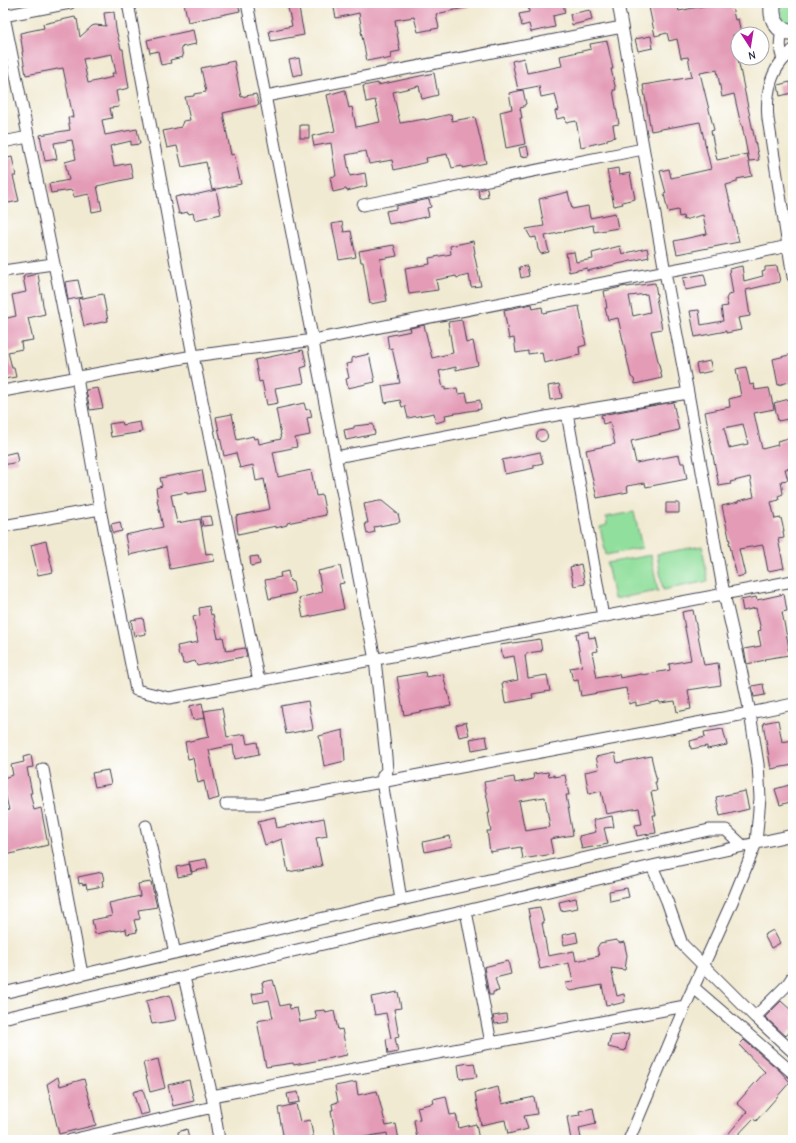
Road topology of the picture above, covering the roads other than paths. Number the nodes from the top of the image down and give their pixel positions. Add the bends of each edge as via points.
1 (70, 3) edge
2 (128, 3) edge
3 (247, 3) edge
4 (618, 3) edge
5 (771, 5) edge
6 (3, 14) edge
7 (622, 27) junction
8 (788, 32) edge
9 (793, 50) edge
10 (783, 60) junction
11 (266, 96) junction
12 (28, 137) junction
13 (3, 142) edge
14 (643, 149) junction
15 (363, 205) dead end
16 (790, 246) edge
17 (53, 264) junction
18 (3, 271) edge
19 (665, 272) junction
20 (793, 277) edge
21 (314, 340) junction
22 (193, 356) junction
23 (77, 378) junction
24 (3, 391) edge
25 (688, 393) junction
26 (567, 413) junction
27 (336, 456) junction
28 (100, 509) junction
29 (3, 526) edge
30 (793, 581) edge
31 (724, 594) junction
32 (603, 617) junction
33 (375, 660) junction
34 (259, 682) junction
35 (793, 704) edge
36 (750, 713) junction
37 (43, 769) dead end
38 (382, 781) junction
39 (226, 804) dead end
40 (146, 826) dead end
41 (793, 835) edge
42 (756, 843) junction
43 (743, 846) junction
44 (652, 866) junction
45 (401, 900) junction
46 (466, 911) junction
47 (175, 953) junction
48 (703, 966) junction
49 (82, 974) junction
50 (793, 976) edge
51 (184, 977) junction
52 (693, 987) junction
53 (3, 993) edge
54 (685, 1006) junction
55 (755, 1017) junction
56 (3, 1018) edge
57 (491, 1043) junction
58 (793, 1052) edge
59 (793, 1073) edge
60 (212, 1101) junction
61 (71, 1140) edge
62 (219, 1140) edge
63 (629, 1140) edge

1 - 6 street
2 - 22 street
3 - 11 street
4 - 7 street
5 - 8 main road via 774,21
6 - 12 street
7 - 11 street
7 - 14 street
8 - 10 street via 780,46
9 - 10 street
10 - 16 street via 771,79 767,107
11 - 21 street
12 - 13 street
12 - 17 street
14 - 15 street
14 - 19 street
16 - 19 street
16 - 20 street
17 - 18 street
17 - 23 street
19 - 21 street
19 - 25 street
21 - 22 street
21 - 27 street
22 - 23 street
22 - 34 street
23 - 24 street
23 - 28 street
25 - 26 street
25 - 31 street
26 - 27 street
26 - 32 street
27 - 33 street
28 - 29 street
28 - 34 street via 136,690 169,698
30 - 31 street
31 - 32 street
31 - 36 street
32 - 33 street
33 - 34 street
33 - 38 street via 386,757 386,771
35 - 36 street
36 - 38 street
36 - 42 street via 760,798
37 - 49 street
38 - 39 street via 264,804
38 - 45 street
40 - 47 street
41 - 42 street
42 - 43 street
42 - 48 street
43 - 44 street
43 - 45 street via 726,830 709,830
44 - 46 street
44 - 48 street via 682,944
45 - 47 street
46 - 51 street
46 - 57 street
47 - 49 street
48 - 52 street
48 - 55 street
49 - 53 street
50 - 55 street
51 - 56 street
51 - 60 street
52 - 54 street
52 - 59 street
54 - 57 street
54 - 63 street
55 - 58 street
57 - 60 street
60 - 61 street
60 - 62 street

